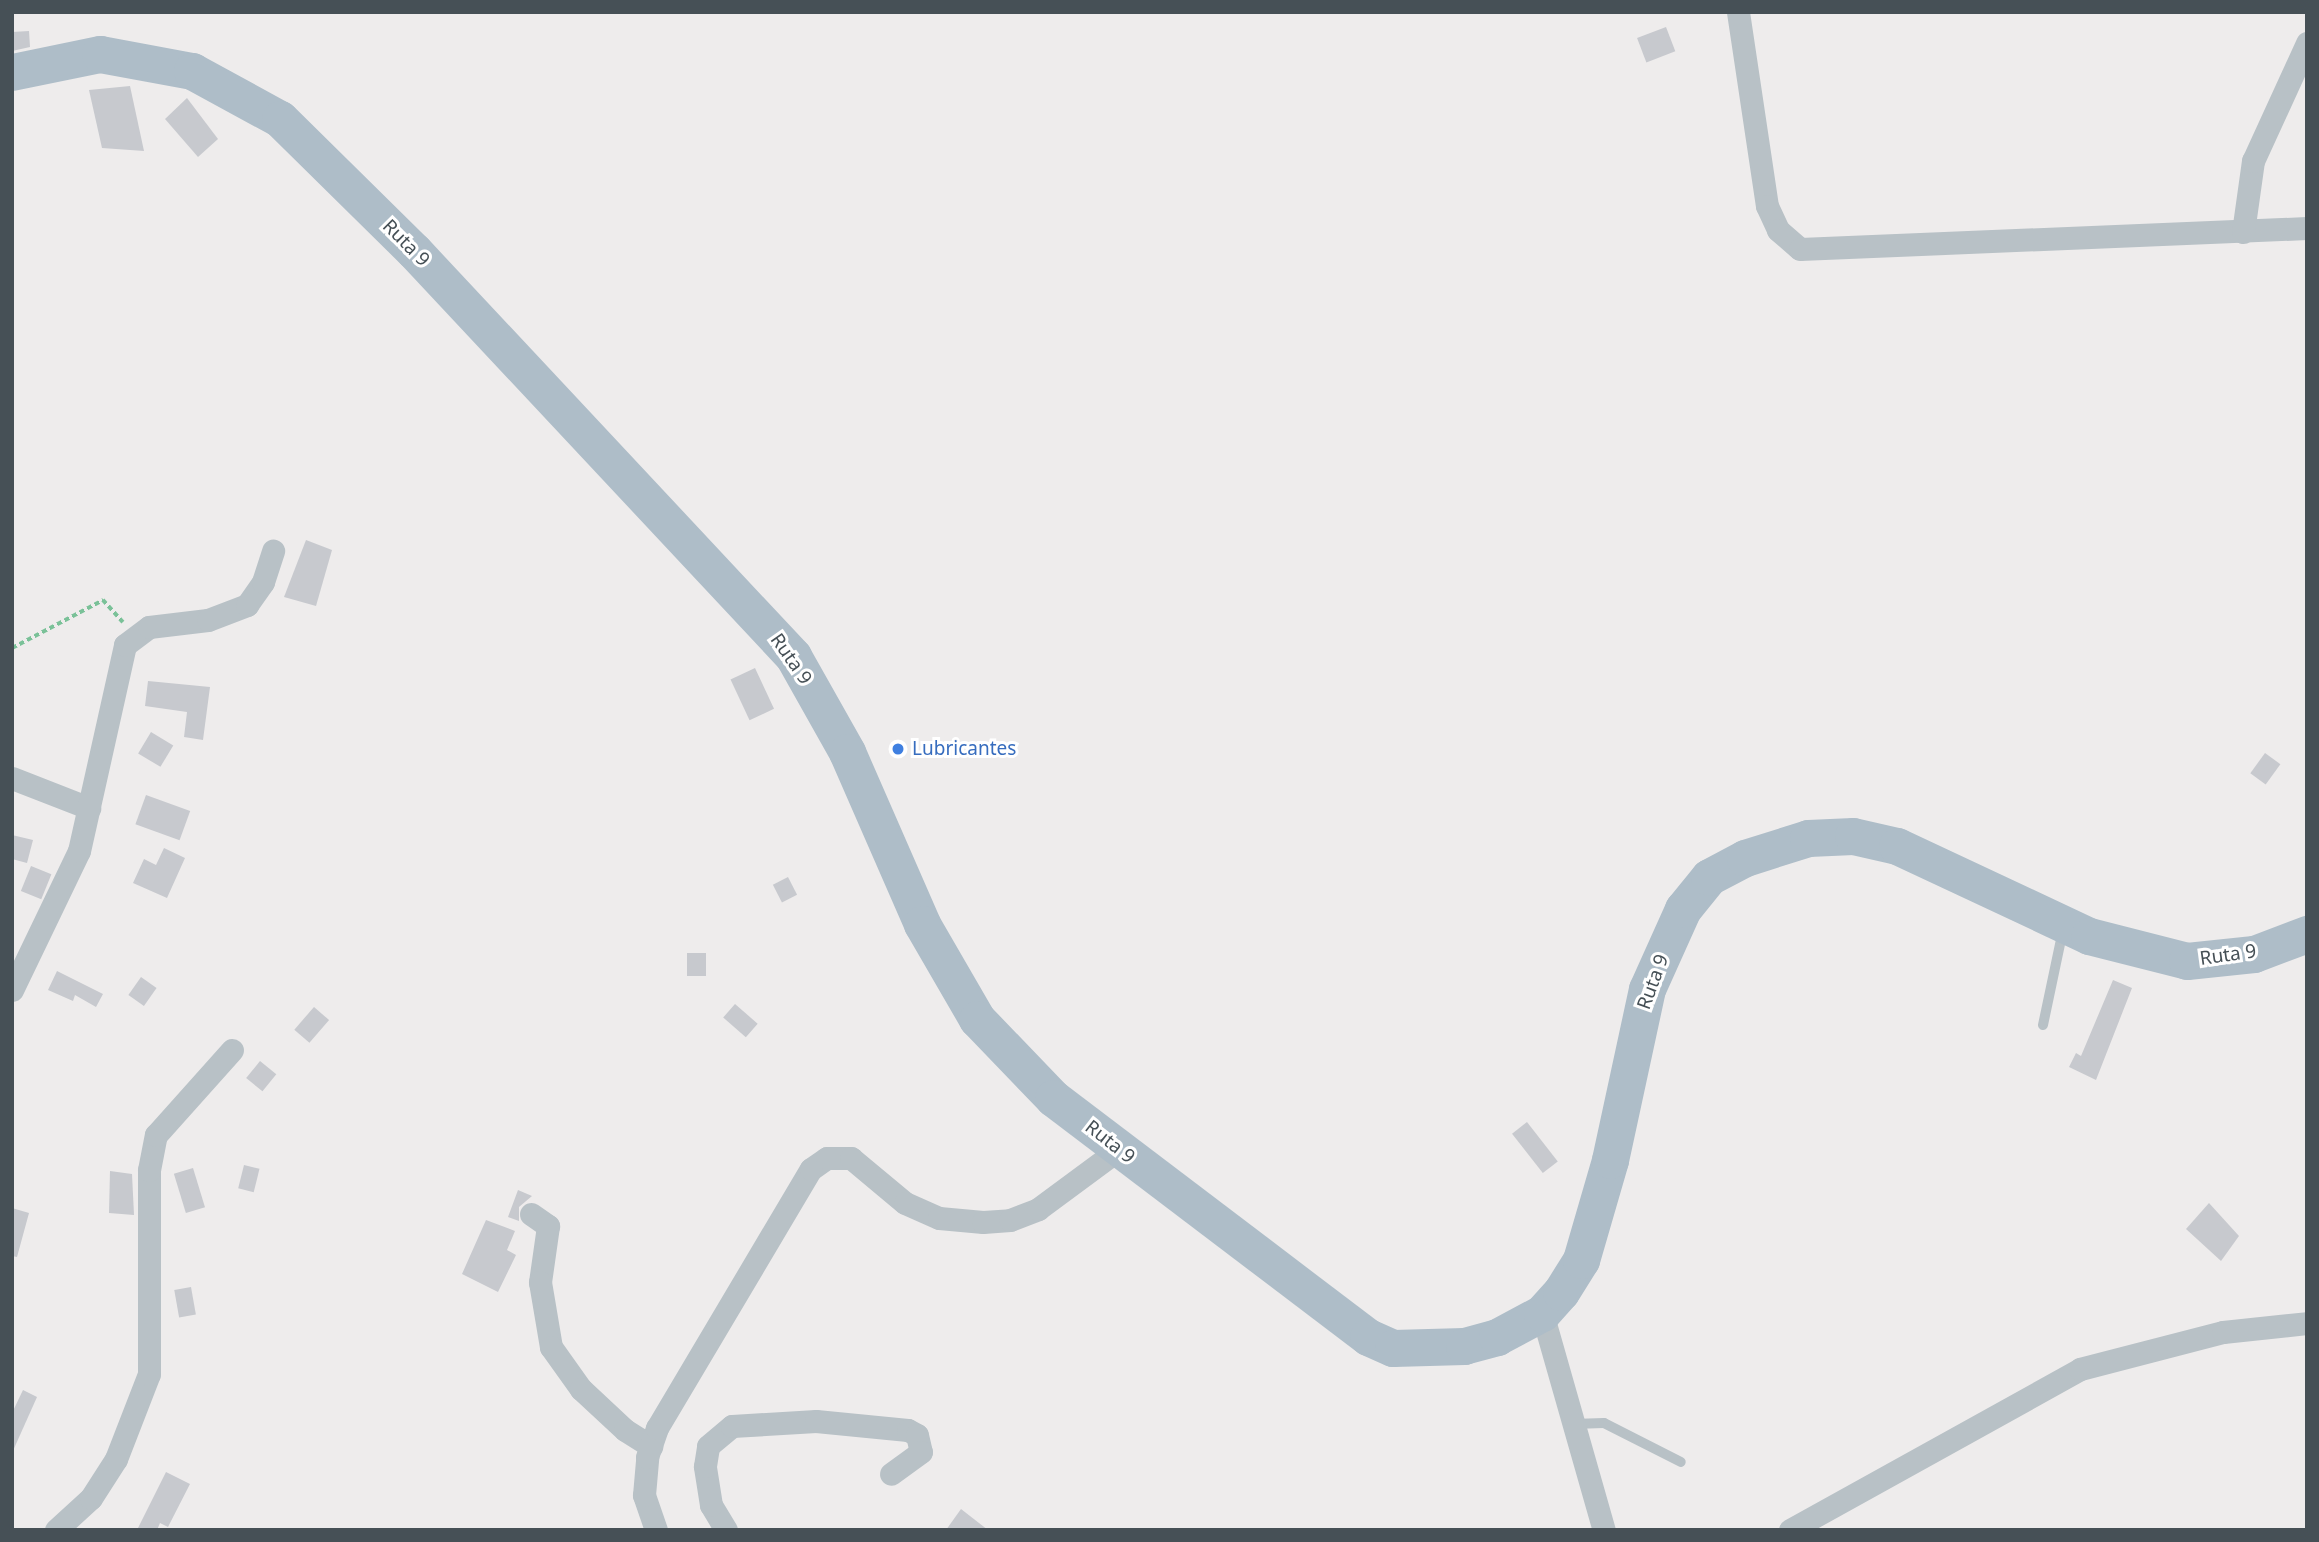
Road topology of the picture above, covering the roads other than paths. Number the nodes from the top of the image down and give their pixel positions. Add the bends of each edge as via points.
1 (1738, 12) edge
2 (2307, 43) edge
3 (12, 72) edge
4 (2296, 87) edge
5 (2307, 228) edge
6 (2243, 232) junction
7 (273, 551) dead end
8 (12, 778) edge
9 (89, 808) junction
10 (2064, 924) junction
11 (2307, 934) edge
12 (12, 990) edge
13 (2043, 1025) dead end
14 (232, 1050) dead end
15 (1119, 1149) junction
16 (531, 1214) dead end
17 (1542, 1314) junction
18 (2307, 1322) edge
19 (1573, 1424) junction
20 (651, 1446) junction
21 (1681, 1462) dead end
22 (891, 1474) dead end
23 (56, 1530) edge
24 (656, 1530) edge
25 (726, 1530) edge
26 (1604, 1530) edge
27 (1790, 1530) edge

1 - 6 street via 1767,206 1777,230 1800,249
2 - 4 street
3 - 15 main road, Ruta 9 via 100,54 192,71 280,119 414,251 793,656 847,752 922,923 977,1019 1053,1098
4 - 6 street via 2253,161
5 - 6 street
7 - 9 street via 263,582 247,605 208,620 149,627 131,636
8 - 9 street
9 - 12 street via 79,851
10 - 11 main road, Ruta 9 via 2089,936 2187,961 2254,954
10 - 13 lane
10 - 17 main road, Ruta 9 via 1897,846 1853,836 1808,838 1745,858 1709,877 1683,909 1647,989 1610,1160 1581,1260
14 - 23 street via 156,1135 149,1170 149,1374 116,1459 91,1498
15 - 17 main road, Ruta 9 via 1368,1337 1393,1348 1464,1346 1497,1337
15 - 20 street via 1038,1209 1010,1220 983,1222 939,1218 905,1203 851,1158 827,1158 811,1169
16 - 20 street via 548,1226 540,1282 551,1346 581,1389 625,1430
17 - 19 street
18 - 27 street via 2223,1332 2080,1369
19 - 21 lane via 1604,1423
19 - 26 street
20 - 24 street via 644,1495
22 - 25 street via 920,1452 917,1435 908,1430 816,1421 732,1426 708,1446 705,1466 711,1505

